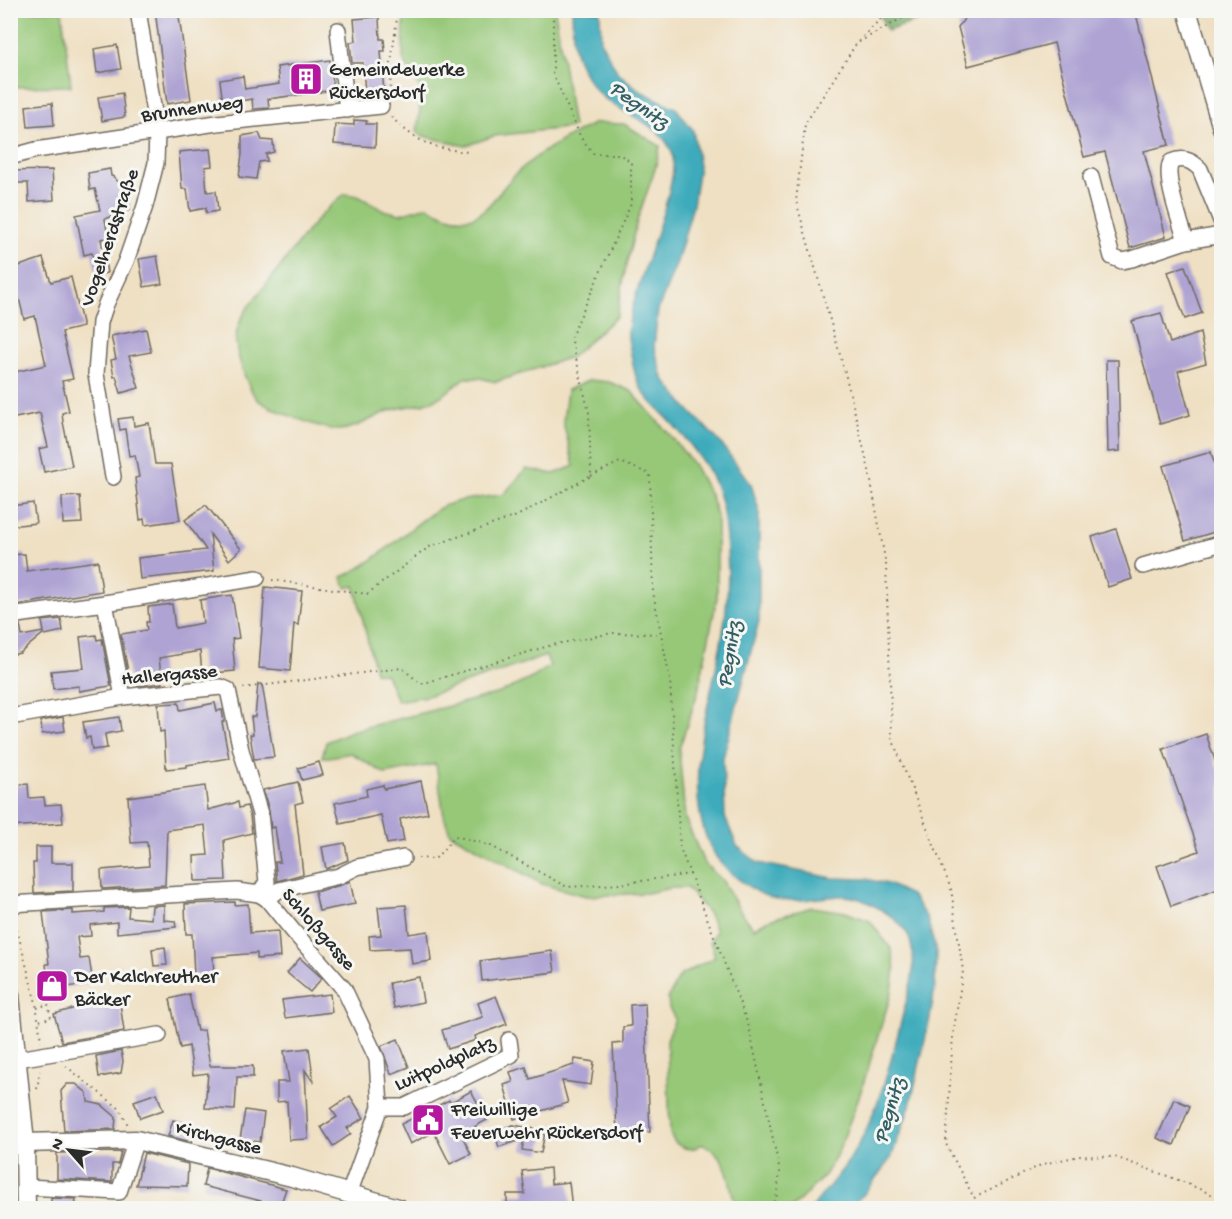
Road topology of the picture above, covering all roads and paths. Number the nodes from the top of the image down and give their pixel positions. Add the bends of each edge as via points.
1 (138, 10) edge
2 (398, 10) edge
3 (553, 10) edge
4 (889, 10) edge
5 (917, 10) edge
6 (1187, 10) edge
7 (338, 30) dead end
8 (856, 44) junction
9 (386, 101) junction
10 (347, 110) junction
11 (1221, 128) edge
12 (157, 132) junction
13 (468, 152) dead end
14 (10, 157) edge
15 (1091, 177) dead end
16 (1221, 223) edge
17 (1221, 235) edge
18 (1186, 241) junction
19 (591, 476) junction
20 (113, 477) dead end
21 (1221, 543) edge
22 (1143, 566) dead end
23 (257, 578) joint
24 (105, 603) junction
25 (10, 616) edge
26 (661, 634) junction
27 (228, 690) junction
28 (123, 697) junction
29 (10, 717) edge
30 (403, 858) joint
31 (690, 874) junction
32 (263, 896) junction
33 (11, 904) edge
34 (11, 1004) edge
35 (37, 1008) junction
36 (38, 1021) junction
37 (159, 1035) dead end
38 (510, 1040) dead end
39 (15, 1053) edge
40 (42, 1053) junction
41 (38, 1098) dead end
42 (380, 1107) junction
43 (136, 1140) junction
44 (25, 1143) junction
45 (27, 1187) junction
46 (1221, 1199) edge
47 (356, 1200) edge
48 (26, 1209) edge
49 (398, 1209) edge
50 (768, 1209) edge

1 - 12 street, Vogelherdstraße
2 - 9 path
3 - 19 path via 553,74 581,138 594,153 619,154 631,162 631,204 571,337 589,412
4 - 8 path
5 - 8 path
6 - 11 main road
7 - 10 street
8 - 46 path via 805,124 796,201 871,480 886,565 892,738 951,889 963,971 953,1035 946,1144 974,1198 1043,1164 1079,1156 1115,1156
9 - 10 street, Brunnenweg
9 - 13 path via 400,125 424,144
10 - 12 street, Brunnenweg
12 - 14 street, Brunnenweg
12 - 20 street, Vogelherdstraße via 156,163 145,206 100,322 96,374
15 - 18 street via 1112,257 1132,259
16 - 18 street via 1200,169 1184,159 1171,162 1169,179
17 - 18 street
19 - 23 path via 516,516 429,547 367,594
19 - 26 path via 620,462 650,474 653,592
21 - 22 street
23 - 24 street
24 - 25 street
24 - 28 street
26 - 27 path via 612,633 552,645 421,684 402,668
26 - 31 path via 670,680 680,848
27 - 28 street, Hallergasse via 221,687
27 - 32 street, Hallergasse via 260,814 267,882
28 - 29 street, Hallergasse
30 - 31 path via 435,859 455,836 489,844 567,887
30 - 32 street via 357,867 339,876
31 - 50 path via 749,1027 780,1172 776,1199
32 - 33 street, Schloßgasse via 237,891 199,892
32 - 42 street, Schloßgasse via 344,988 377,1059
33 - 35 path
34 - 39 main road
35 - 36 path
35 - 36 path via 48,1004 51,1018
36 - 40 path
37 - 40 street
38 - 42 street, Luitpoldplatz via 511,1055 404,1107
39 - 40 street
39 - 44 main road
40 - 41 path
40 - 43 path via 59,1060 120,1109
42 - 47 street, Schloßgasse
43 - 44 main road, Kirchgasse
43 - 45 street via 119,1192
43 - 47 main road, Kirchgasse via 292,1177
44 - 45 main road
45 - 48 main road
47 - 49 main road, Kirchgasse

